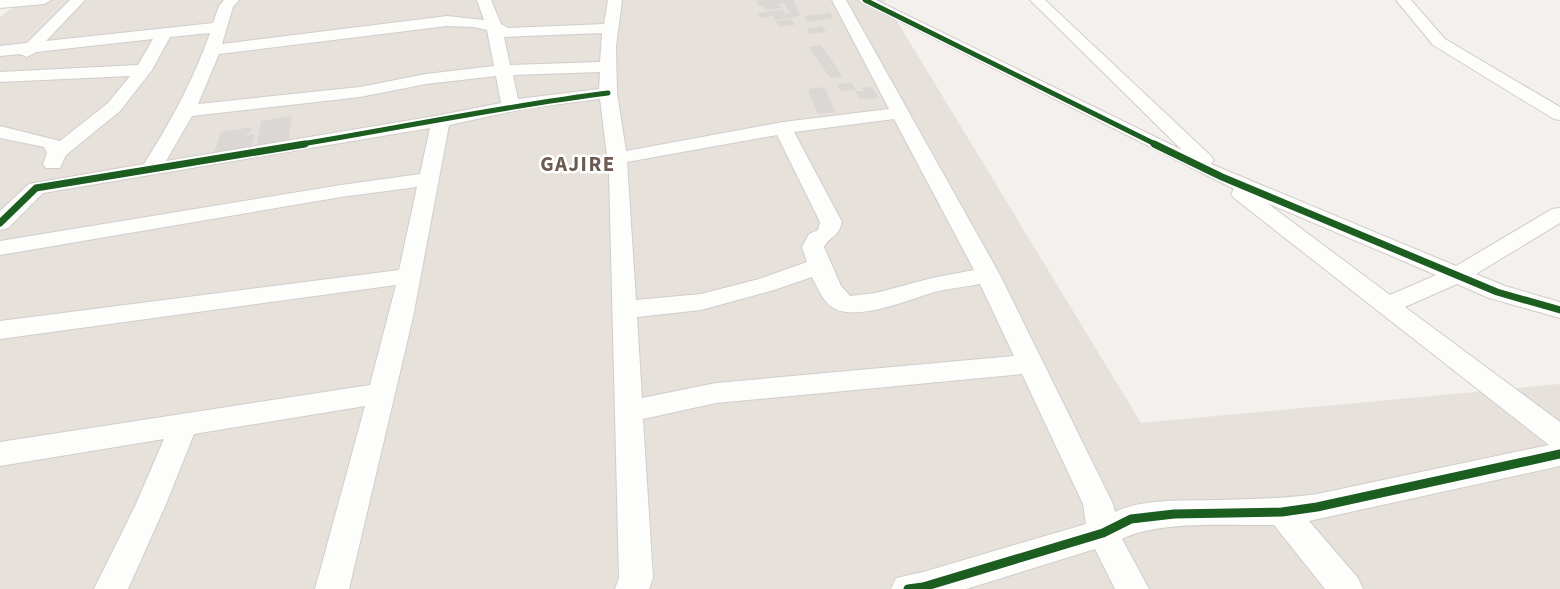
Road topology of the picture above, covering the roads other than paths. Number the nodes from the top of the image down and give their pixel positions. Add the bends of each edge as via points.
1 (44, 0) edge
2 (78, 0) edge
3 (232, 0) edge
4 (484, 0) edge
5 (615, 0) edge
6 (839, 0) edge
7 (866, 0) edge
8 (1037, 0) edge
9 (1403, 0) edge
10 (0, 4) edge
11 (219, 27) junction
12 (494, 27) junction
13 (611, 28) junction
14 (164, 34) junction
15 (30, 49) junction
16 (212, 50) junction
17 (0, 51) edge
18 (608, 67) junction
19 (144, 70) junction
20 (503, 70) junction
21 (0, 76) edge
22 (608, 93) junction
23 (511, 106) junction
24 (185, 111) junction
25 (901, 113) junction
26 (1560, 115) edge
27 (441, 121) junction
28 (783, 128) junction
29 (0, 132) edge
30 (57, 153) junction
31 (617, 158) junction
32 (152, 169) junction
33 (1222, 177) junction
34 (429, 179) junction
35 (36, 188) junction
36 (1560, 214) edge
37 (0, 223) edge
38 (0, 248) edge
39 (819, 266) junction
40 (988, 275) junction
41 (410, 276) junction
42 (1456, 276) junction
43 (1387, 305) junction
44 (623, 310) junction
45 (1560, 310) edge
46 (0, 330) edge
47 (1030, 364) junction
48 (382, 393) junction
49 (630, 411) junction
50 (184, 424) junction
51 (1560, 437) edge
52 (0, 454) edge
53 (1560, 454) edge
54 (1282, 512) junction
55 (1103, 533) junction
56 (918, 588) edge
57 (111, 589) edge
58 (332, 589) edge
59 (632, 589) edge
60 (1132, 589) edge
61 (1346, 589) edge

1 - 10 street
2 - 15 street
3 - 11 street
4 - 12 street
5 - 13 street
6 - 25 street
7 - 33 street
8 - 33 street
9 - 26 street via 1439,42
11 - 14 street
11 - 16 street
12 - 13 street via 506,33
12 - 16 street via 447,21
12 - 20 street
13 - 18 street
14 - 15 street
14 - 19 street
15 - 17 street
15 - 21 street
16 - 24 street
18 - 20 street
18 - 22 street
19 - 21 street
19 - 30 street via 114,107
20 - 23 street
20 - 24 street via 360,92
22 - 23 street
22 - 31 street
23 - 27 street
24 - 32 street
25 - 28 street
25 - 40 street
27 - 32 street
27 - 34 street
28 - 31 street
28 - 39 street via 831,222 828,232 813,247
29 - 30 street via 52,142
30 - 35 street via 52,170
31 - 44 street
32 - 35 street
33 - 42 street
33 - 43 street
34 - 38 street
34 - 41 street
35 - 37 street
36 - 42 street
39 - 40 street via 843,303 861,304
39 - 44 street via 701,302
40 - 47 street
41 - 46 street
41 - 48 street
42 - 43 street
42 - 45 street
43 - 51 street
44 - 49 street
47 - 49 street via 716,393
47 - 55 street via 1098,504
48 - 50 street
48 - 58 street
49 - 59 street via 636,578
50 - 52 street
50 - 57 street
53 - 54 street
54 - 55 street via 1174,514 1131,519
54 - 61 street
55 - 56 street
55 - 60 street

